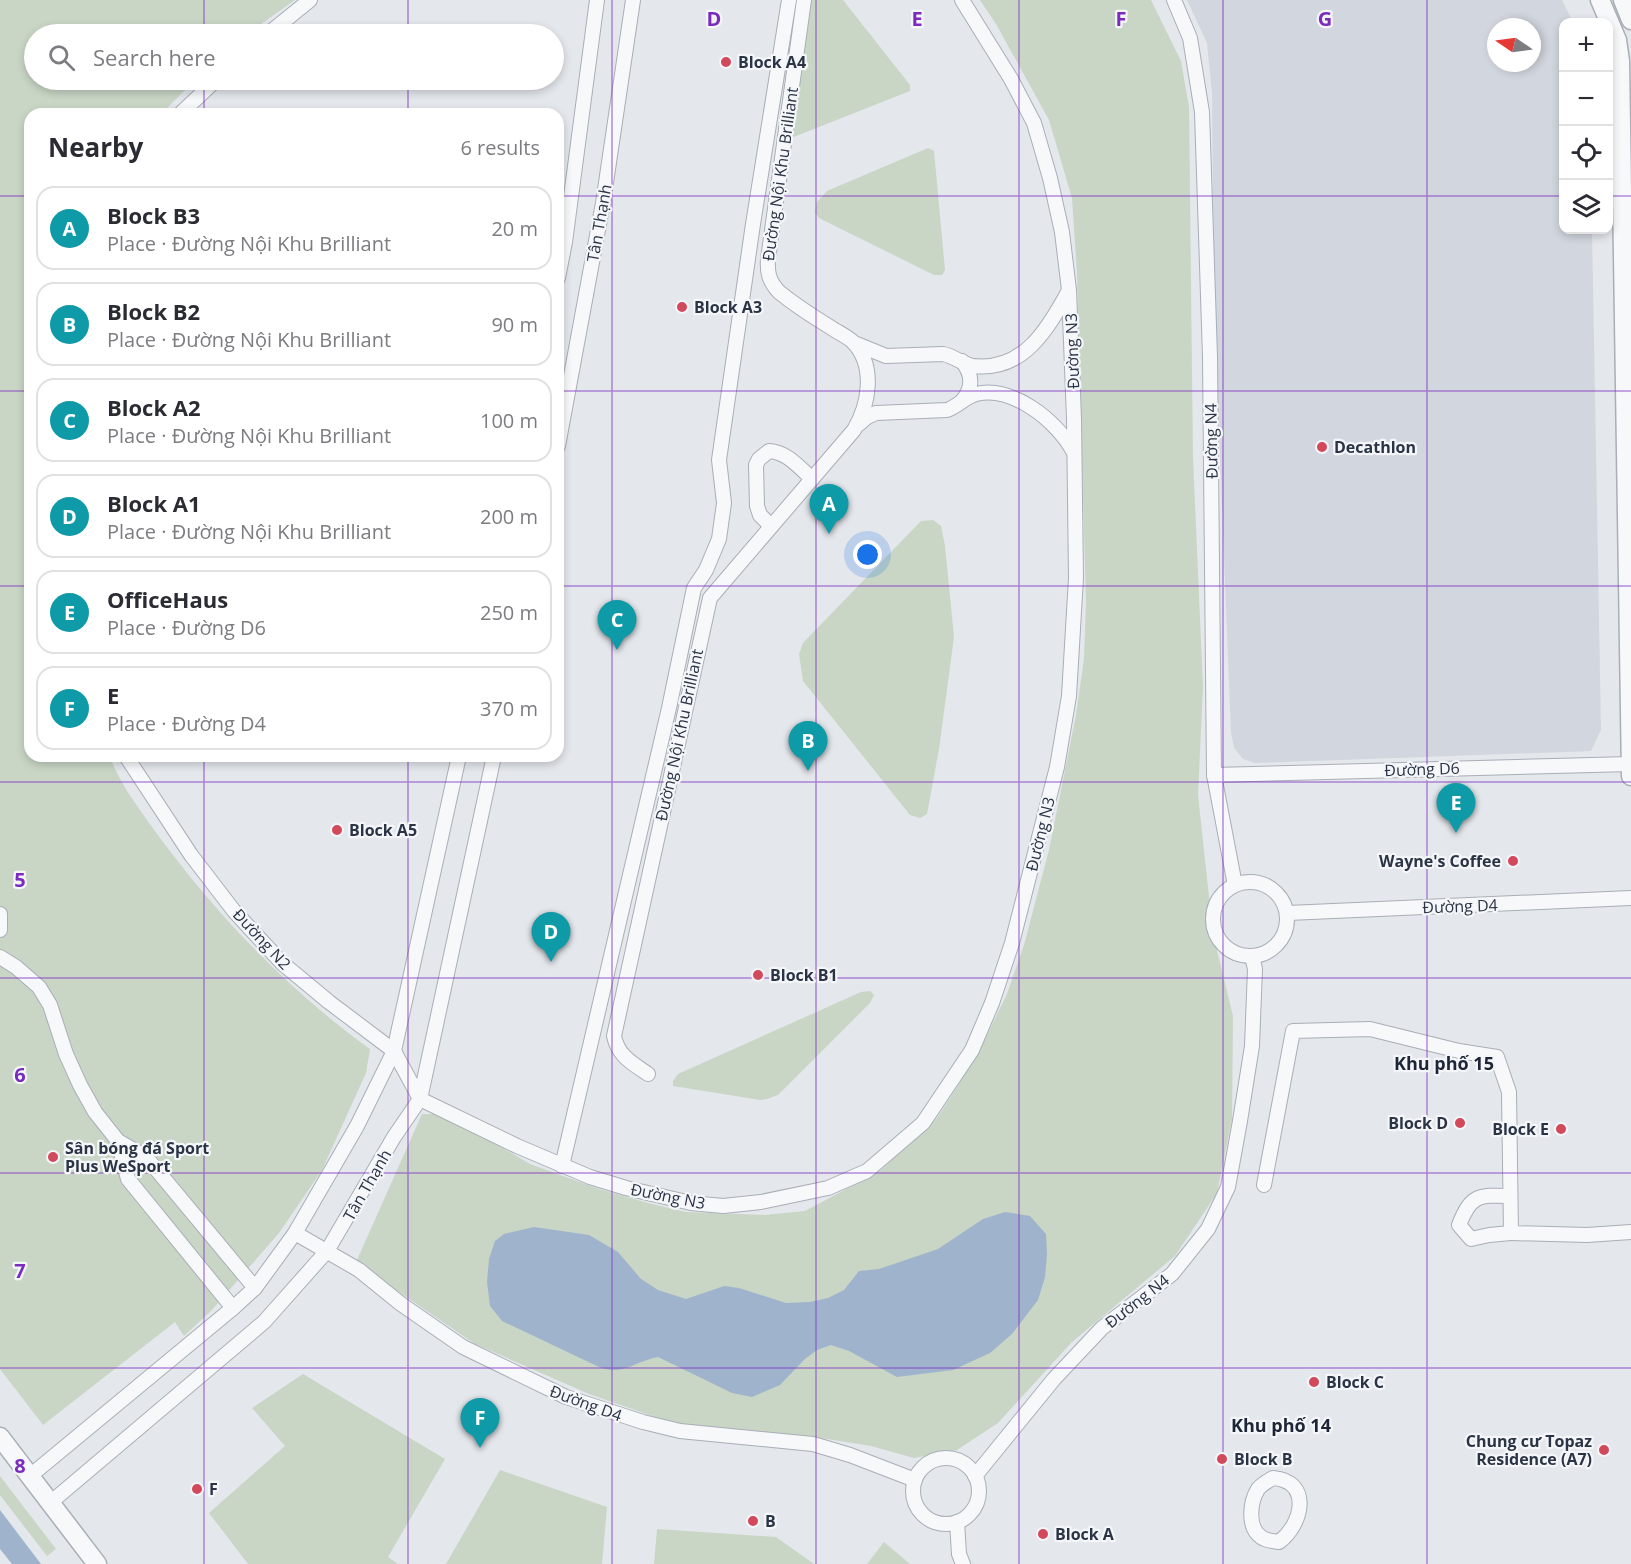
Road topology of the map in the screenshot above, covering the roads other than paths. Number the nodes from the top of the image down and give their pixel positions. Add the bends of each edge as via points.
1 (310, 0) edge
2 (597, 0) edge
3 (633, 0) edge
4 (789, 0) edge
5 (804, 0) edge
6 (962, 0) edge
7 (1174, 0) edge
8 (1600, 0) edge
9 (1623, 0) edge
10 (1631, 20) edge
11 (280, 24) edge
12 (205, 90) edge
13 (186, 108) edge
14 (564, 247) edge
15 (1069, 290) junction
16 (853, 342) junction
17 (886, 356) junction
18 (962, 362) junction
19 (867, 374) junction
20 (866, 398) junction
21 (962, 401) junction
22 (882, 412) junction
23 (564, 414) edge
24 (854, 430) junction
25 (1075, 453) junction
26 (812, 479) junction
27 (771, 526) junction
28 (130, 762) edge
29 (458, 762) edge
30 (493, 762) edge
31 (1631, 764) edge
32 (1214, 775) junction
33 (1631, 776) edge
34 (1234, 885) junction
35 (1631, 898) edge
36 (1288, 913) junction
37 (0, 914) edge
38 (0, 930) edge
39 (1252, 956) junction
40 (0, 957) edge
41 (394, 1051) junction
42 (648, 1074) dead end
43 (420, 1099) junction
44 (118, 1141) junction
45 (561, 1166) junction
46 (1264, 1185) dead end
47 (1510, 1196) junction
48 (1631, 1232) edge
49 (295, 1233) junction
50 (1510, 1233) junction
51 (327, 1251) junction
52 (255, 1288) junction
53 (233, 1308) junction
54 (0, 1437) edge
55 (30, 1476) junction
56 (975, 1476) junction
57 (915, 1480) junction
58 (50, 1503) junction
59 (1252, 1503) joint
60 (957, 1522) junction
61 (97, 1564) edge
62 (963, 1564) edge

1 - 11 street
2 - 14 street, Tân Thạnh
3 - 23 street, Tân Thạnh via 603,203
4 - 45 street via 719,460 724,503 719,539 694,588
5 - 16 street, Đường Nội Khu Brilliant via 767,273 779,292
6 - 15 street, Đường N3 via 1034,123 1062,232
7 - 32 street, Đường N4 via 1190,38 1203,112
8 - 31 street via 1617,40 1620,61
9 - 10 street
12 - 13 street
15 - 18 street, Đường Nội Khu Brilliant via 1050,325 1028,349 1004,363 974,366
15 - 25 street, Đường N3
16 - 17 street, Đường Nội Khu Brilliant
16 - 19 street, Đường Nội Khu Brilliant
17 - 18 street, Đường Nội Khu Brilliant via 943,354
17 - 19 street via 874,363
18 - 21 street via 971,381
19 - 20 street, Đường Nội Khu Brilliant
20 - 22 street
20 - 24 street, Đường Nội Khu Brilliant
21 - 22 street, Đường Nội Khu Brilliant via 947,410
21 - 25 street, Đường Nội Khu Brilliant via 988,393 1023,403 1056,425
22 - 24 street, Đường Nội Khu Brilliant via 867,417
24 - 26 street, Đường Nội Khu Brilliant
25 - 45 street, Đường N3 via 1076,578 1069,696 1057,767 1012,943 992,1003 972,1050 923,1123 867,1171 828,1188 761,1202 723,1206 690,1203 626,1188
26 - 27 street, Đường Nội Khu Brilliant
26 - 27 street via 778,452 769,451 759,459 757,506
27 - 42 street, Đường Nội Khu Brilliant via 710,598 614,1036 622,1056
28 - 41 street, Đường N2 via 191,855 234,911 282,963
29 - 41 street
30 - 43 street, Tân Thạnh
31 - 32 street, Đường D6
31 - 33 street
32 - 34 street, Đường N4
34 - 36 street via 1263,883 1282,899
34 - 39 street via 1218,898 1213,923 1216,934 1232,952
35 - 36 street, Đường D4
36 - 39 street via 1283,936 1276,945
37 - 38 street
39 - 56 street, Đường N4 via 1252,1046 1228,1187 1208,1229 1172,1274 1102,1328 1054,1379
40 - 44 street via 39,987 50,1005 80,1085
41 - 43 street, Đường N2
41 - 49 street via 357,1126
43 - 45 street, Đường N3
43 - 51 street, Tân Thạnh
44 - 52 street via 146,1157
44 - 53 street via 128,1179
46 - 47 street via 1293,1031 1370,1029 1497,1057 1509,1092
47 - 50 street
47 - 50 street via 1482,1195 1466,1206 1459,1224 1471,1239
48 - 50 street
49 - 51 street, Đường D4
49 - 52 street
51 - 57 street, Đường D4 via 463,1347 566,1397 681,1431 813,1444
51 - 58 street, Tân Thạnh via 264,1322
52 - 53 street
53 - 55 street
54 - 55 street
55 - 58 street
56 - 57 street via 969,1467 949,1458 928,1463
56 - 60 street via 978,1497 974,1508
57 - 60 street via 914,1501 919,1510 936,1522
58 - 61 street
59 - 59 street via 1251,1520 1259,1537 1279,1542 1293,1527 1300,1494 1294,1484 1273,1478 1259,1487
60 - 62 street

